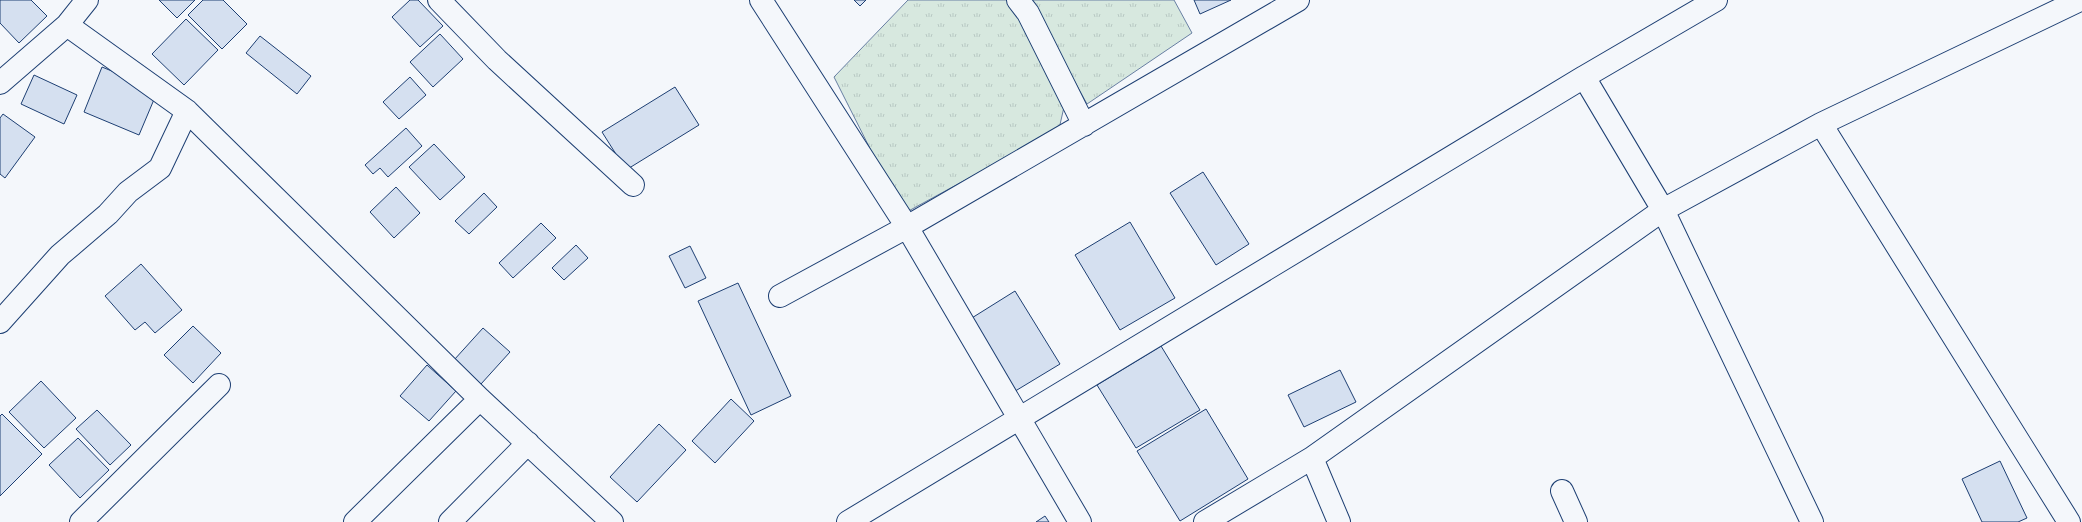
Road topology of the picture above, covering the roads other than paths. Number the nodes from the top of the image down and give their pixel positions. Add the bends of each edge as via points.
1 (88, 0) edge
2 (439, 0) edge
3 (761, 0) edge
4 (1018, 0) edge
5 (1298, 0) edge
6 (1716, 0) edge
7 (2080, 0) edge
8 (67, 25) junction
9 (1584, 77) junction
10 (0, 83) edge
11 (188, 111) junction
12 (1821, 124) junction
13 (1084, 125) junction
14 (633, 185) dead end
15 (1663, 210) junction
16 (907, 227) junction
17 (780, 296) dead end
18 (0, 322) edge
19 (219, 385) dead end
20 (480, 399) junction
21 (1018, 418) junction
22 (528, 443) junction
23 (1312, 458) junction
24 (1562, 491) dead end
25 (2070, 519) edge
26 (82, 522) edge
27 (356, 522) edge
28 (450, 522) edge
29 (612, 522) edge
30 (848, 522) edge
31 (1080, 522) edge
32 (1205, 522) edge
33 (1339, 522) edge
34 (1576, 522) edge
35 (1812, 522) edge

1 - 8 street
2 - 14 street via 497,60
3 - 16 street
4 - 13 street via 1028,13
5 - 13 street
6 - 9 street
7 - 12 street
8 - 10 street
8 - 11 street
9 - 15 street
9 - 21 street
11 - 18 street via 160,168 128,192 108,214 60,255
11 - 20 street
12 - 15 street
12 - 25 street
13 - 16 street
15 - 23 street
15 - 35 street
16 - 17 street
16 - 21 street
19 - 26 street
20 - 22 street
20 - 27 street
21 - 30 street
21 - 31 street
22 - 28 street
22 - 29 street
23 - 32 street
23 - 33 street
24 - 34 street

